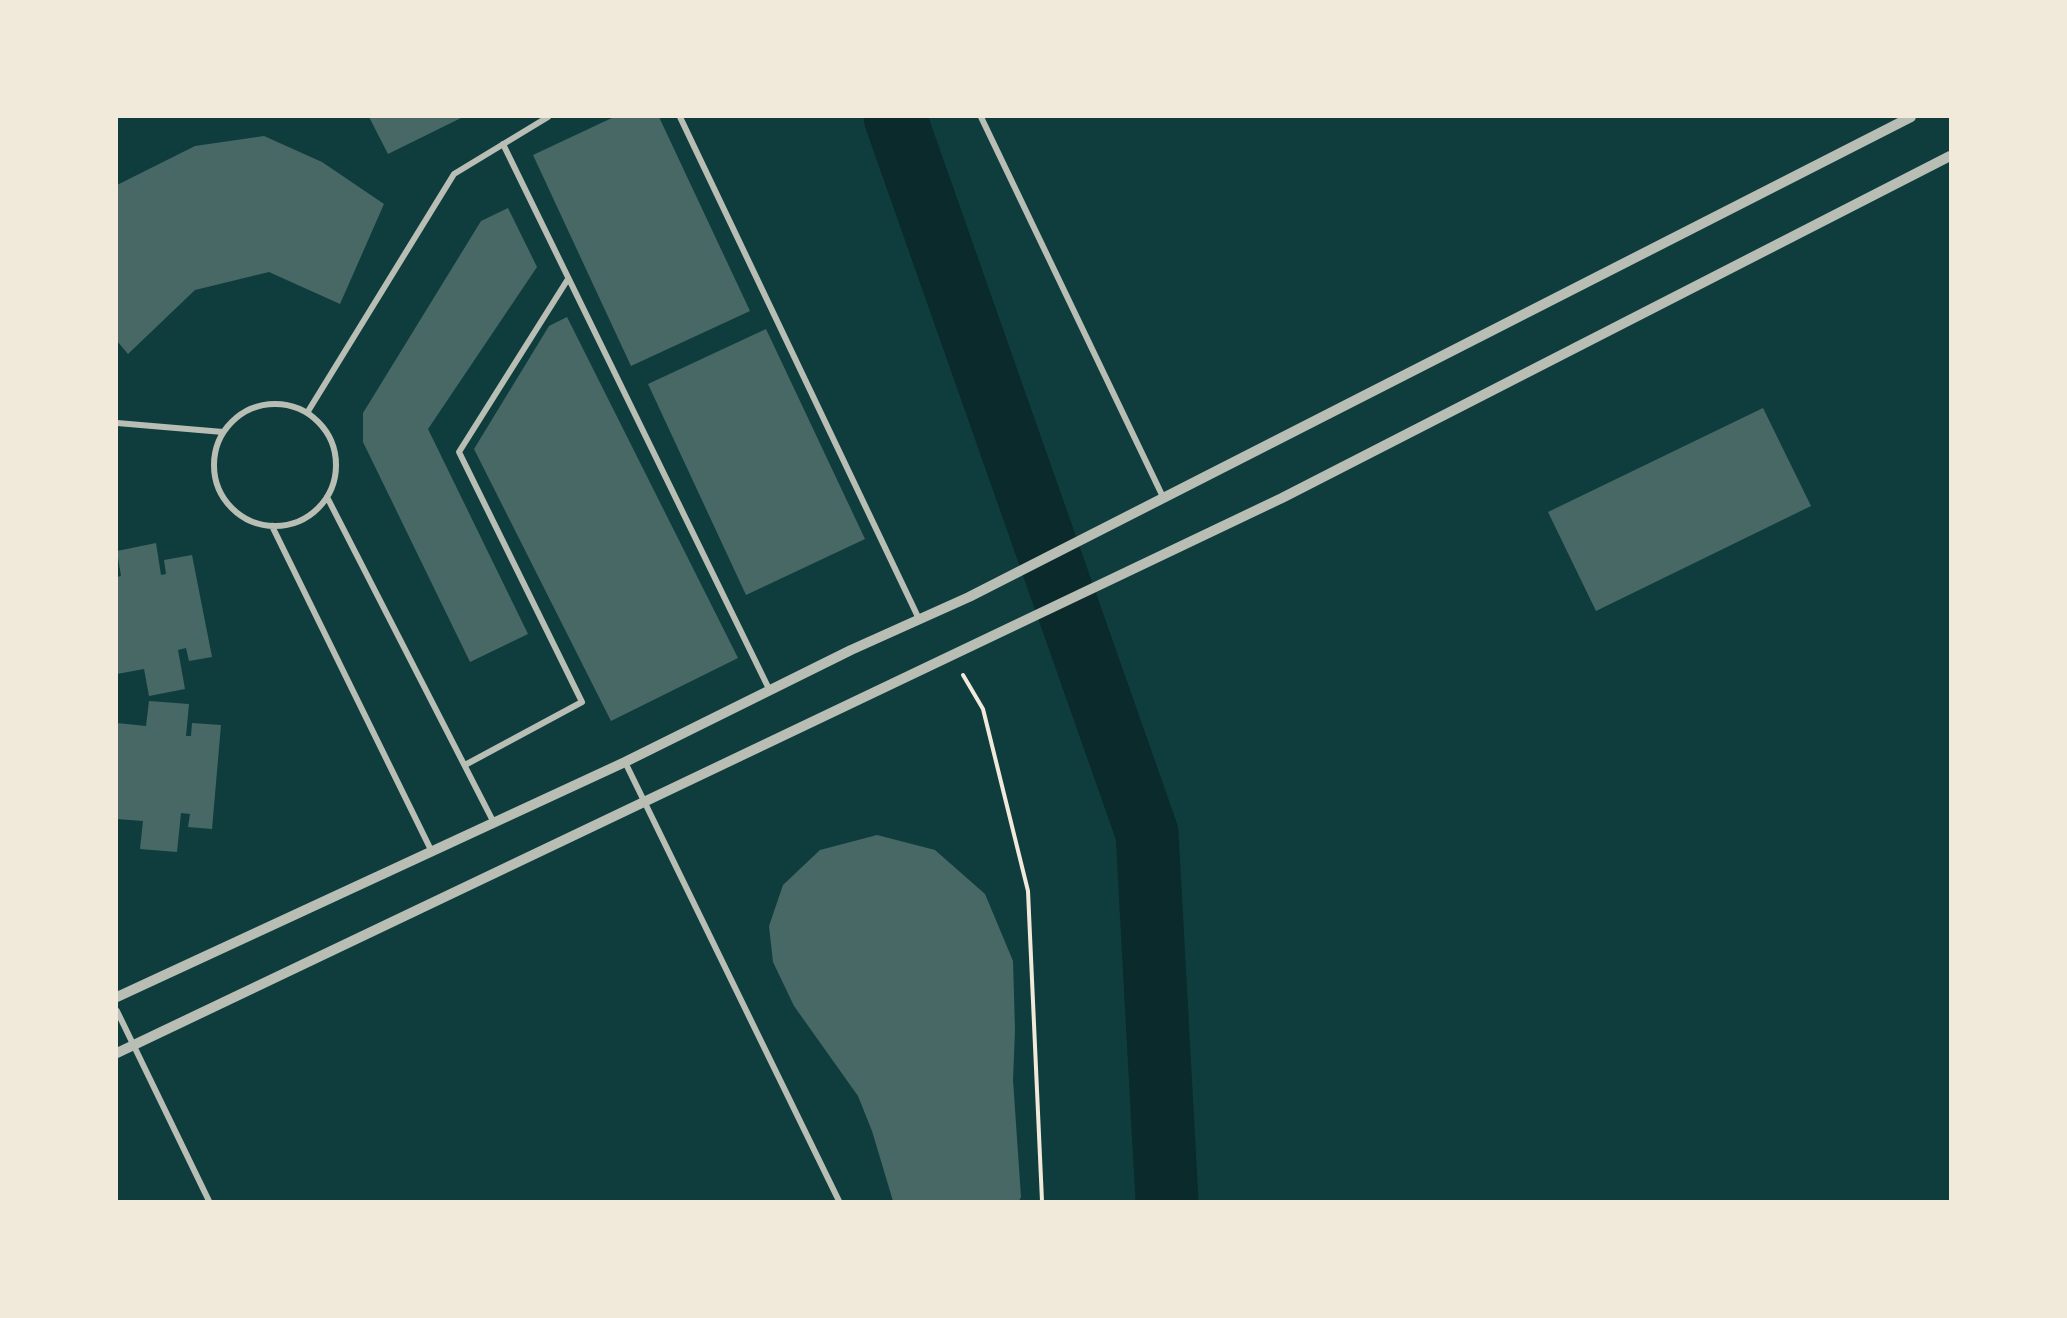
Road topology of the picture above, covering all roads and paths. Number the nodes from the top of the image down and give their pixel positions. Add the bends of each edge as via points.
1 (548, 117) edge
2 (680, 117) edge
3 (981, 117) edge
4 (1911, 117) edge
5 (503, 144) junction
6 (1950, 156) edge
7 (568, 279) junction
8 (308, 413) junction
9 (117, 423) edge
10 (223, 432) junction
11 (327, 497) junction
12 (1163, 497) junction
13 (272, 526) junction
14 (919, 619) junction
15 (953, 656) junction
16 (770, 691) junction
17 (625, 762) junction
18 (465, 765) junction
19 (645, 802) junction
20 (494, 823) junction
21 (432, 852) junction
22 (117, 997) edge
23 (117, 1011) edge
24 (133, 1045) junction
25 (117, 1053) edge
26 (209, 1201) edge
27 (838, 1201) edge
28 (1042, 1201) edge

1 - 5 street
2 - 14 street
3 - 12 street
4 - 12 street
5 - 7 street
5 - 8 street via 454,174
6 - 15 street via 1293,493
7 - 16 street
7 - 18 street via 459,452 582,702
8 - 10 street via 271,404 252,408 236,417
8 - 11 street via 322,426 336,460
9 - 10 street
10 - 13 street via 215,452 214,472 221,493 251,521
11 - 13 street via 303,519
11 - 18 street
12 - 14 street
13 - 21 street
14 - 16 street
15 - 19 street
15 - 28 path via 983,709 1028,891
16 - 17 street
17 - 19 street
17 - 20 street
18 - 20 street
19 - 24 street
19 - 27 street
20 - 21 street
21 - 22 street
23 - 24 street
24 - 25 street
24 - 26 street

